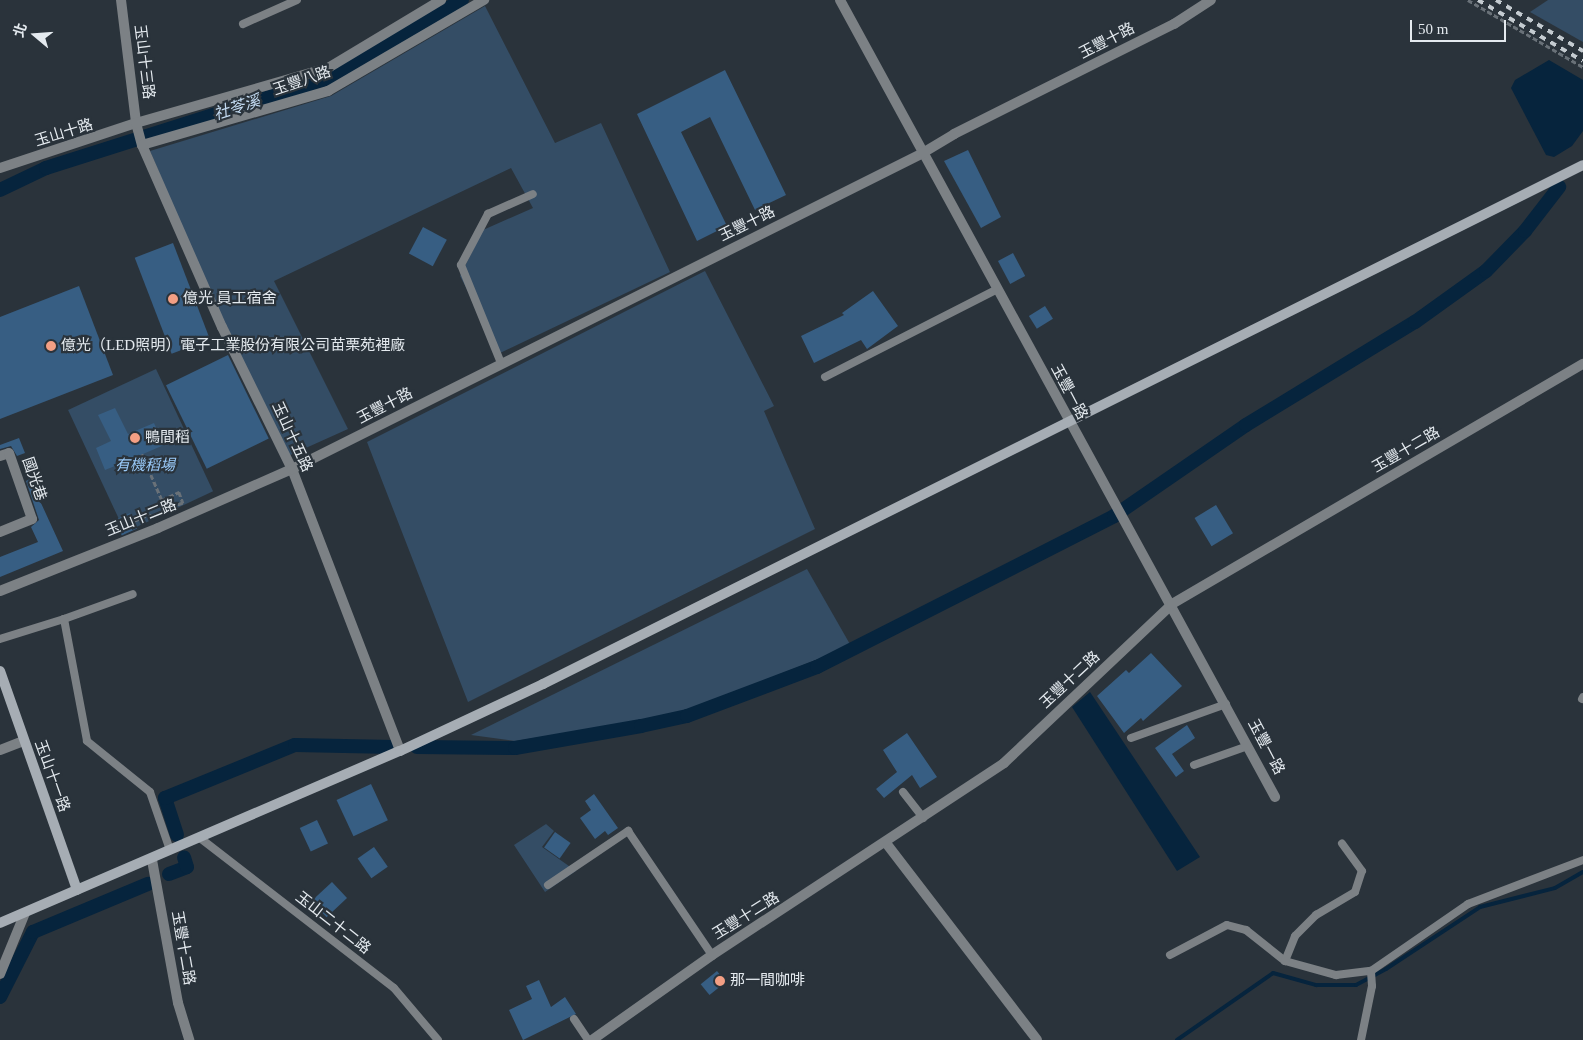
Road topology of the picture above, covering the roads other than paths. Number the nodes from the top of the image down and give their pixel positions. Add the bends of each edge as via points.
1 (121, 0) edge
2 (297, 0) edge
3 (484, 0) edge
4 (840, 0) edge
5 (1211, 0) edge
6 (434, 2) edge
7 (1200, 2) edge
8 (243, 24) dead end
9 (137, 126) junction
10 (142, 143) junction
11 (921, 154) junction
12 (1583, 165) edge
13 (0, 168) edge
14 (533, 194) dead end
15 (998, 290) junction
16 (500, 363) junction
17 (1583, 364) edge
18 (825, 377) dead end
19 (1068, 422) junction
20 (0, 456) edge
21 (292, 469) junction
22 (0, 532) edge
23 (0, 591) edge
24 (133, 594) dead end
25 (1172, 604) junction
26 (64, 619) junction
27 (0, 639) edge
28 (0, 671) edge
29 (1226, 704) junction
30 (1131, 738) dead end
31 (23, 741) junction
32 (1248, 746) junction
33 (0, 750) edge
34 (400, 751) junction
35 (1194, 764) dead end
36 (903, 792) dead end
37 (1276, 797) dead end
38 (923, 818) junction
39 (200, 838) junction
40 (886, 843) junction
41 (1342, 844) dead end
42 (170, 850) junction
43 (152, 860) junction
44 (1583, 860) edge
45 (548, 886) dead end
46 (77, 890) junction
47 (25, 913) junction
48 (0, 924) edge
49 (712, 955) junction
50 (1170, 955) dead end
51 (1285, 961) junction
52 (1371, 971) junction
53 (0, 974) edge
54 (574, 1018) dead end
55 (189, 1040) edge
56 (438, 1040) edge
57 (588, 1040) edge
58 (592, 1040) edge
59 (1037, 1040) edge
60 (1361, 1040) edge

1 - 9 street, 玉山十三路
2 - 8 lane
3 - 10 street, 玉豐八路 via 328,91
4 - 11 street, 玉豐一路
5 - 7 street, 玉豐十路
6 - 9 street, 玉山十路 via 328,68
7 - 11 street, 玉豐十路 via 1174,24 954,134
9 - 10 street, 玉山十三路
9 - 13 street, 玉山十路
10 - 21 street, 玉山十五路 via 222,327
11 - 15 street, 玉豐一路
11 - 16 street, 玉豐十路
12 - 19 main road
14 - 16 lane via 488,214 461,265
15 - 18 lane
15 - 19 street, 玉豐一路
16 - 21 street, 玉豐十路
17 - 25 street, 玉豐十二路
19 - 25 street, 玉豐一路
19 - 34 main road via 543,684
20 - 22 street, 國光巷 via 9,453 32,519
21 - 23 street, 玉山十二路 via 167,524
21 - 34 street, 玉山十五路
24 - 26 lane
25 - 29 street, 玉豐一路
25 - 38 street, 玉豐十二路 via 1004,763
26 - 27 lane
26 - 42 lane via 87,741 150,792
28 - 31 main road, 玉山十一路
29 - 30 lane
29 - 32 street, 玉豐一路
31 - 33 street
31 - 46 main road, 玉山十一路
32 - 35 lane
32 - 37 street, 玉豐一路
34 - 39 main road
36 - 38 lane
38 - 40 street, 玉豐十二路
39 - 42 main road
39 - 56 lane, 玉山二十二路 via 394,988
40 - 49 street, 玉豐十二路
40 - 59 street
41 - 51 lane via 1362,871 1355,892 1311,920 1295,936
42 - 43 main road
43 - 46 main road
43 - 55 street, 玉豐十二路 via 178,1003
44 - 52 lane via 1468,904
45 - 49 lane via 628,831
46 - 47 main road
47 - 48 main road
47 - 53 street
49 - 58 street, 玉豐十二路
50 - 51 lane via 1227,925 1246,930
51 - 52 lane via 1336,975
52 - 60 lane via 1372,986
54 - 57 lane

